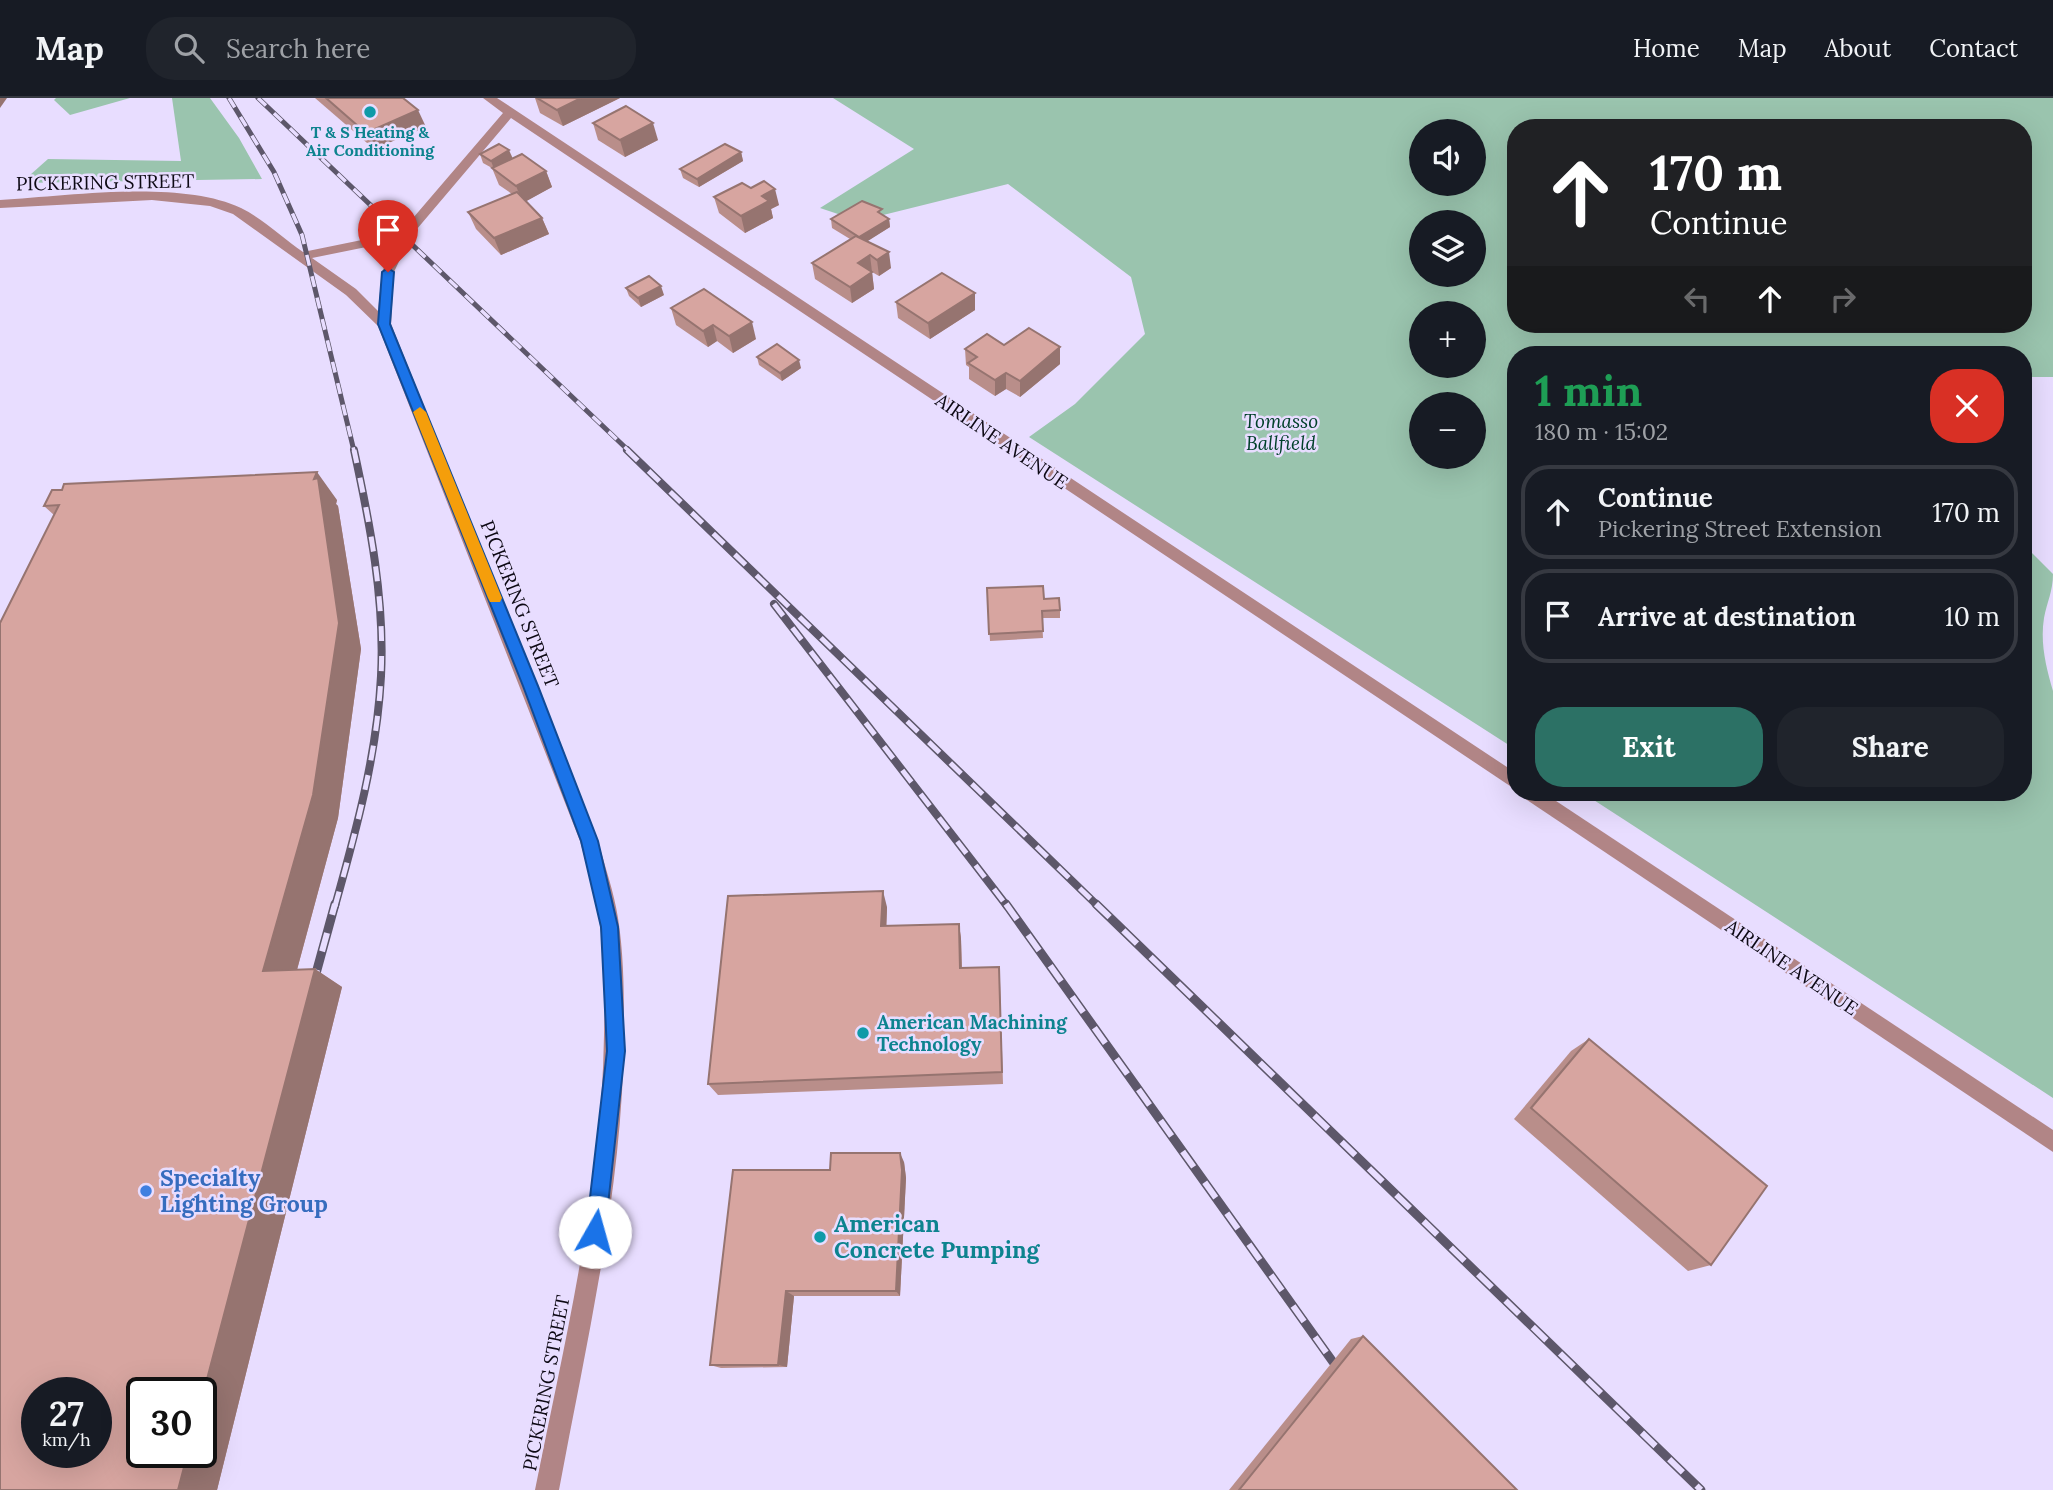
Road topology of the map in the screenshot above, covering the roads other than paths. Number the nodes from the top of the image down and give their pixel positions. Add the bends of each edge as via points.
1 (488, 98) edge
2 (510, 112) junction
3 (0, 204) edge
4 (405, 235) junction
5 (299, 257) junction
6 (384, 324) junction
7 (1507, 777) edge
8 (1542, 801) edge
9 (2053, 1142) edge
10 (547, 1490) edge

1 - 2 street, AIRLINE AVENUE
2 - 4 street
2 - 7 street, AIRLINE AVENUE
3 - 5 street, PICKERING STREET via 136,198 217,203 237,211
4 - 5 street
4 - 6 street via 388,272
5 - 6 street, PICKERING STREET via 351,292
6 - 10 street, PICKERING STREET via 589,841 610,927 615,1063 595,1232
8 - 9 street, AIRLINE AVENUE

